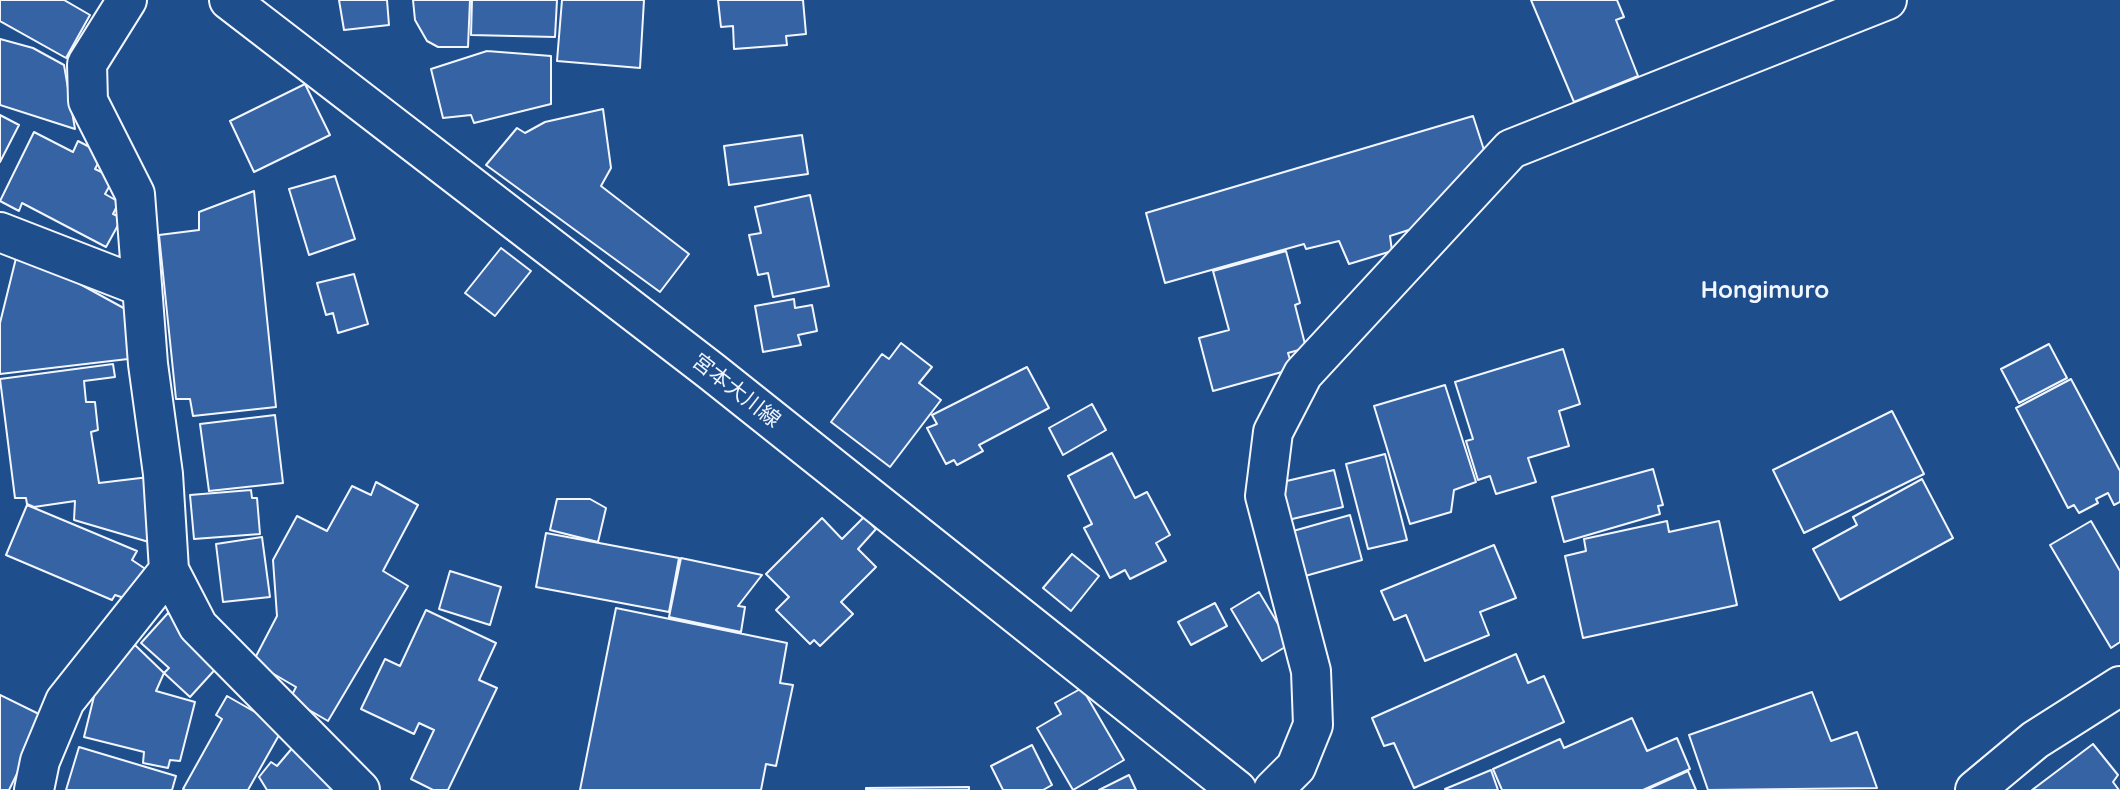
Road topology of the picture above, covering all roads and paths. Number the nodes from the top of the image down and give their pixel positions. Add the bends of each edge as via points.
1 (127, 0) edge
2 (229, 0) edge
3 (1887, 0) edge
4 (0, 232) edge
5 (142, 287) junction
6 (169, 570) junction
7 (2120, 686) edge
8 (33, 790) edge
9 (360, 790) edge
10 (1237, 790) edge
11 (1273, 790) edge
12 (1975, 790) edge

1 - 5 street via 86,64 88,102 135,194
2 - 10 street, 宮本大川線 via 722,380
3 - 11 street via 1511,149 1303,374 1273,432 1265,496 1311,671 1313,725 1296,766
4 - 5 street
5 - 6 street
6 - 8 street via 65,701
6 - 9 street via 198,626
7 - 12 street via 2035,740

